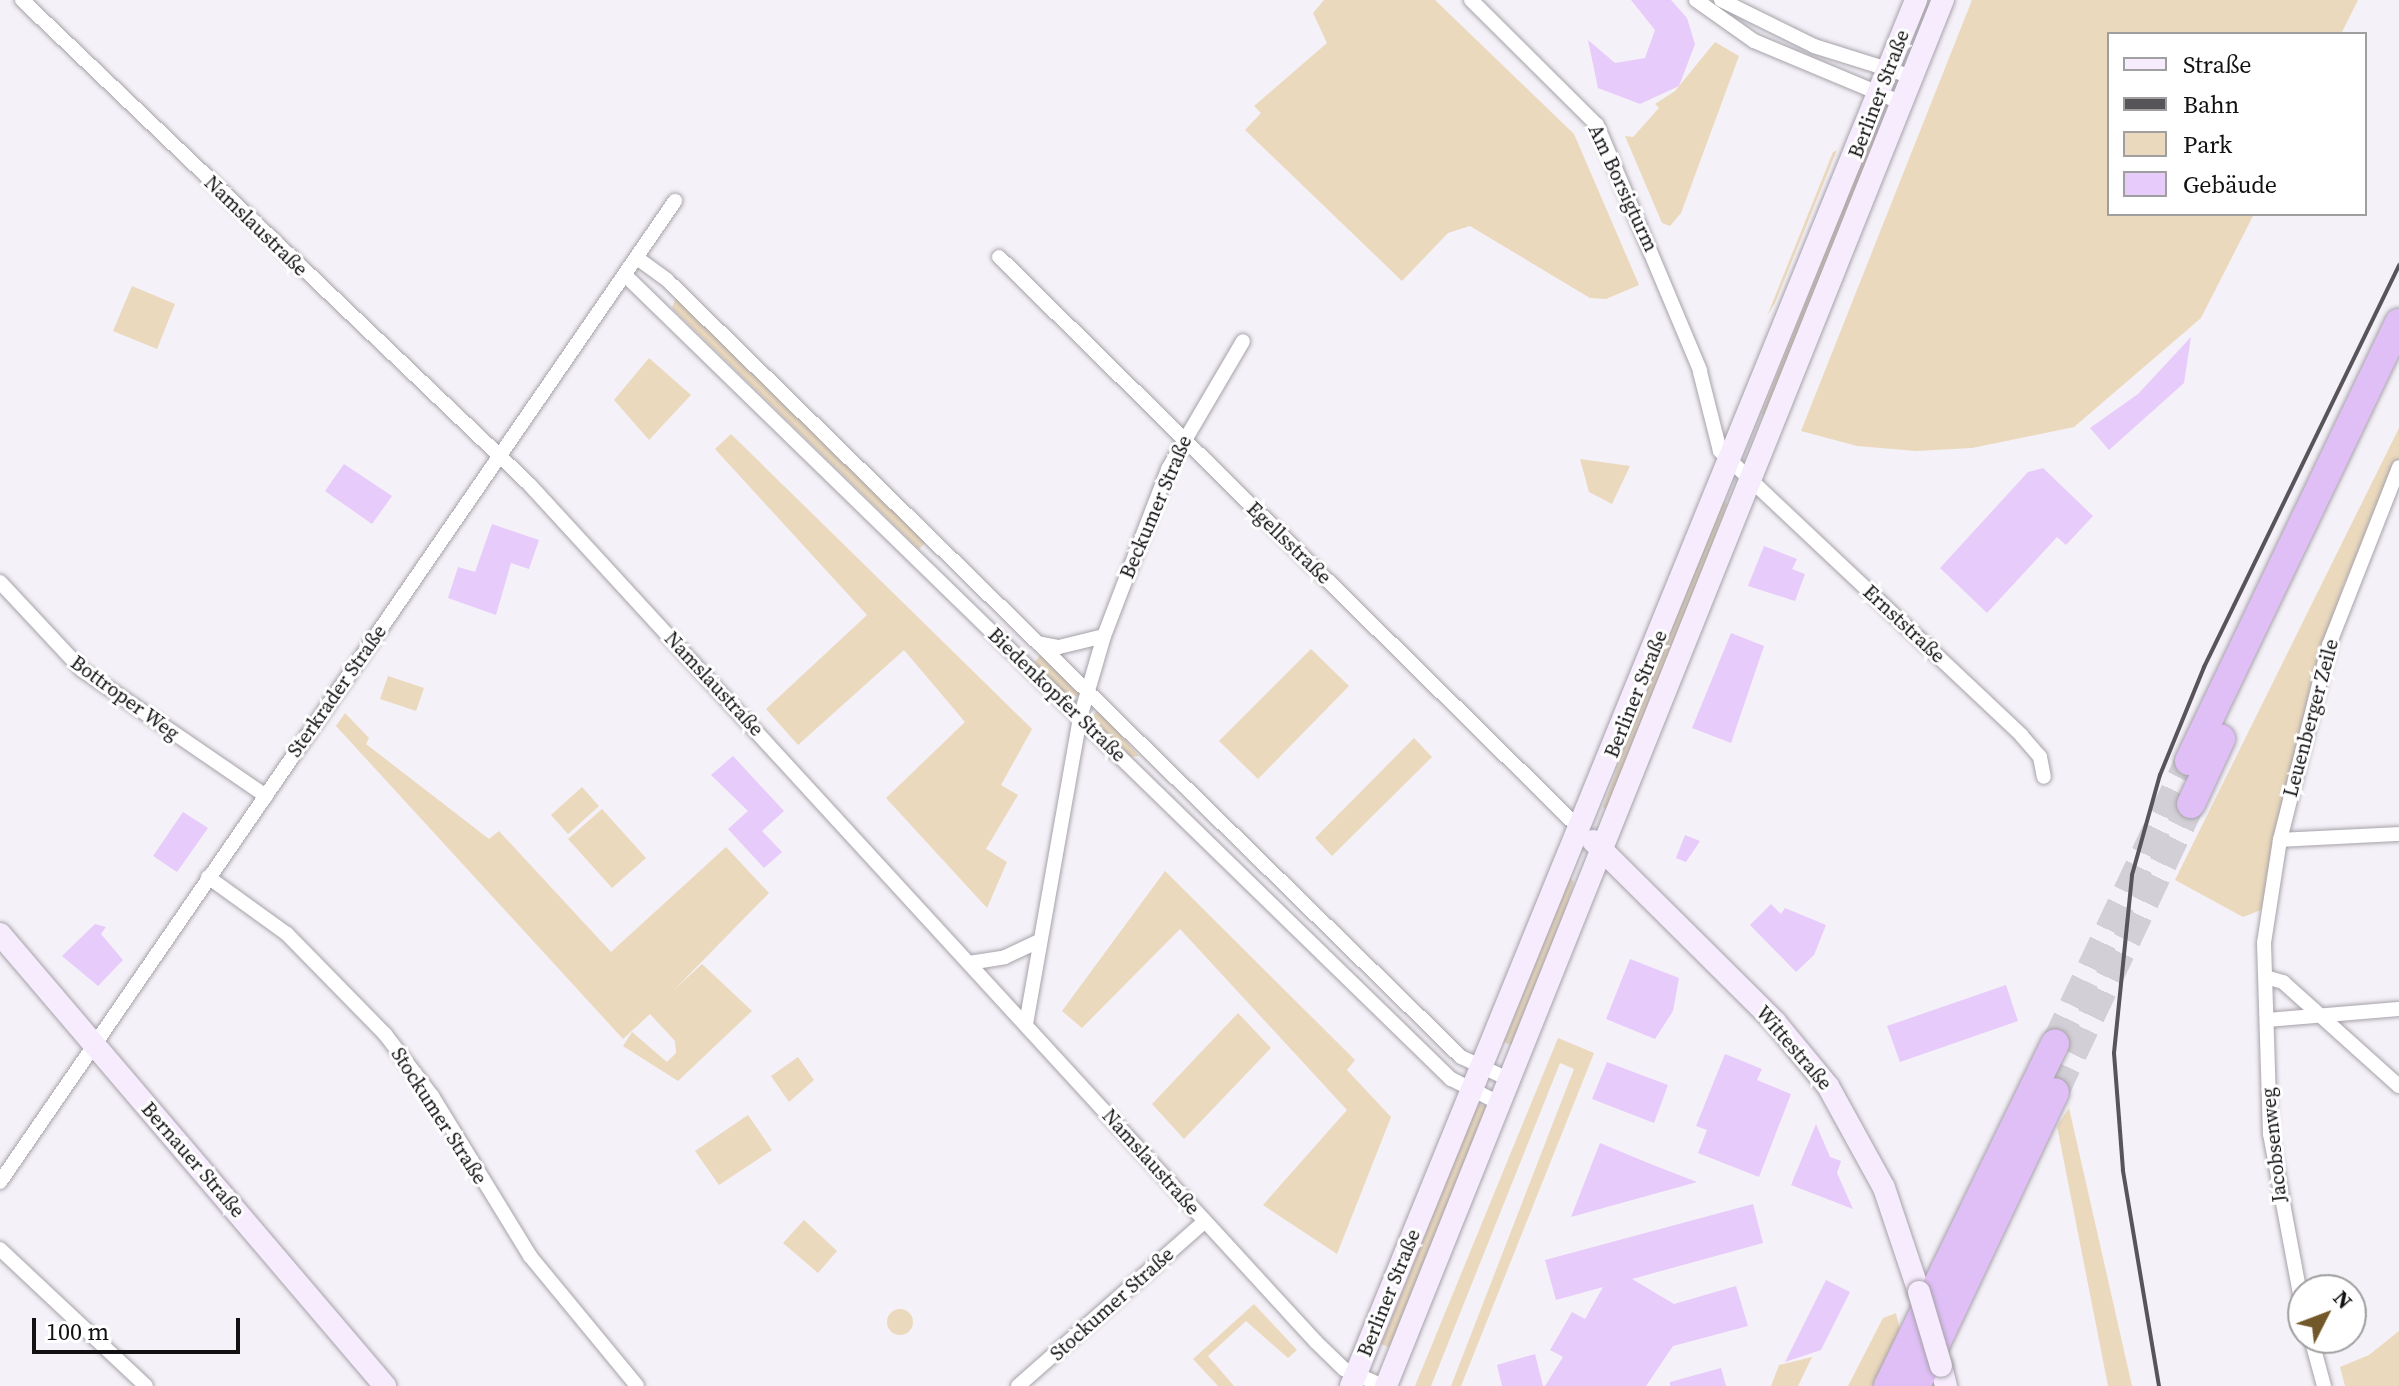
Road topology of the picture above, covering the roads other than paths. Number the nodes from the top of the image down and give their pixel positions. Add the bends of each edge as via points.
1 (22, 0) edge
2 (1471, 0) edge
3 (1696, 0) edge
4 (1721, 0) edge
5 (1916, 0) edge
6 (1926, 0) edge
7 (1943, 0) edge
8 (1931, 31) junction
9 (1890, 68) junction
10 (1913, 77) junction
11 (1879, 94) junction
12 (1902, 103) junction
13 (675, 201) dead end
14 (999, 257) dead end
15 (637, 258) junction
16 (625, 275) junction
17 (2399, 323) edge
18 (1243, 341) dead end
19 (2399, 368) edge
20 (1184, 439) junction
21 (499, 458) junction
22 (1731, 460) junction
23 (2399, 467) edge
24 (1752, 480) junction
25 (0, 582) edge
26 (1104, 636) junction
27 (1038, 642) junction
28 (1021, 659) junction
29 (1089, 693) junction
30 (1080, 718) junction
31 (2189, 761) tunnel mouth
32 (2044, 777) dead end
33 (266, 796) junction
34 (2191, 804) tunnel mouth
35 (1580, 829) junction
36 (2399, 834) edge
37 (2280, 840) junction
38 (1600, 849) junction
39 (208, 877) junction
40 (0, 934) edge
41 (1037, 942) junction
42 (969, 963) junction
43 (2269, 978) junction
44 (2399, 1009) edge
45 (2324, 1017) junction
46 (2267, 1020) junction
47 (1026, 1024) junction
48 (94, 1044) junction
49 (2055, 1044) tunnel mouth
50 (1482, 1068) junction
51 (1508, 1079) junction
52 (2399, 1086) edge
53 (1473, 1090) junction
54 (2055, 1092) tunnel mouth
55 (1499, 1103) junction
56 (0, 1182) edge
57 (1205, 1221) junction
58 (0, 1249) edge
59 (2296, 1274) edge
60 (2315, 1354) edge
61 (1944, 1376) edge
62 (1353, 1380) edge
63 (146, 1386) edge
64 (385, 1386) edge
65 (637, 1386) edge
66 (1018, 1386) edge
67 (1384, 1386) edge
68 (1888, 1386) edge
69 (1916, 1386) edge
70 (2324, 1386) edge

1 - 21 street, Namslaustraße
2 - 22 street, Am Borsigturm via 1597,125 1700,371 1715,437
3 - 11 street via 1754,41
4 - 9 street via 1805,43
5 - 9 main road, Berliner Straße
6 - 8 main road, Berliner Straße via 1918,25
7 - 8 main road, Berliner Straße
8 - 10 main road, Berliner Straße
9 - 10 street
9 - 11 main road, Berliner Straße
10 - 12 main road, Berliner Straße
11 - 12 street
11 - 22 main road, Berliner Straße
12 - 24 main road, Berliner Straße
13 - 15 street, Sterkrader Straße
14 - 20 street, Egellsstraße
15 - 16 street, Sterkrader Straße
15 - 27 street, Biedenkopfer Straße via 667,280
16 - 21 street, Sterkrader Straße
16 - 28 street, Biedenkopfer Straße
17 - 31 highway
18 - 20 street, Beckumer Straße
19 - 34 highway
20 - 26 street, Beckumer Straße
20 - 35 street, Egellsstraße
21 - 33 street, Sterkrader Straße
21 - 42 street, Namslaustraße
22 - 24 street, Am Borsigturm
22 - 35 main road, Berliner Straße
23 - 37 street, Leuenberger Zeile via 2329,645
24 - 32 street, Ernststraße via 2021,735 2040,757
24 - 38 main road, Berliner Straße
25 - 33 street, Bottroper Weg via 82,670
26 - 27 street via 1059,647
26 - 29 street, Beckumer Straße
27 - 28 street
27 - 29 street, Biedenkopfer Straße
28 - 30 street, Biedenkopfer Straße
29 - 30 street, Beckumer Straße
29 - 50 street, Biedenkopfer Straße via 1461,1057
30 - 41 street, Beckumer Straße
30 - 53 street, Biedenkopfer Straße via 1451,1079
33 - 39 street, Sterkrader Straße
35 - 38 main road, Wittestraße
35 - 50 main road, Berliner Straße
36 - 37 street
37 - 43 street, Leuenberger Zeile via 2264,943
38 - 51 main road, Berliner Straße
38 - 61 main road, Wittestraße, bridge via 1775,1022 1828,1086 1884,1188
39 - 48 street, Sterkrader Straße
39 - 65 street, Stockumer Straße via 287,934 385,1034 432,1096 530,1256
40 - 48 main road, Bernauer Straße
41 - 42 street via 1005,957
41 - 47 street, Beckumer Straße
42 - 47 street, Namslaustraße
43 - 45 street
43 - 46 street, Jacobsenweg
44 - 45 street
45 - 46 street
45 - 52 street
46 - 59 street, Jacobsenweg via 2270,1134
47 - 57 street, Namslaustraße
48 - 56 street, Sterkrader Straße
48 - 64 main road, Bernauer Straße
49 - 68 highway
50 - 51 street, Biedenkopfer Straße
50 - 53 main road, Berliner Straße
51 - 55 main road, Berliner Straße
53 - 55 street, Biedenkopfer Straße
53 - 62 main road, Berliner Straße
54 - 69 highway
55 - 67 main road, Berliner Straße
57 - 62 street, Namslaustraße
57 - 66 street, Stockumer Straße
58 - 63 street
60 - 70 street
62 - 67 street, Namslaustraße

